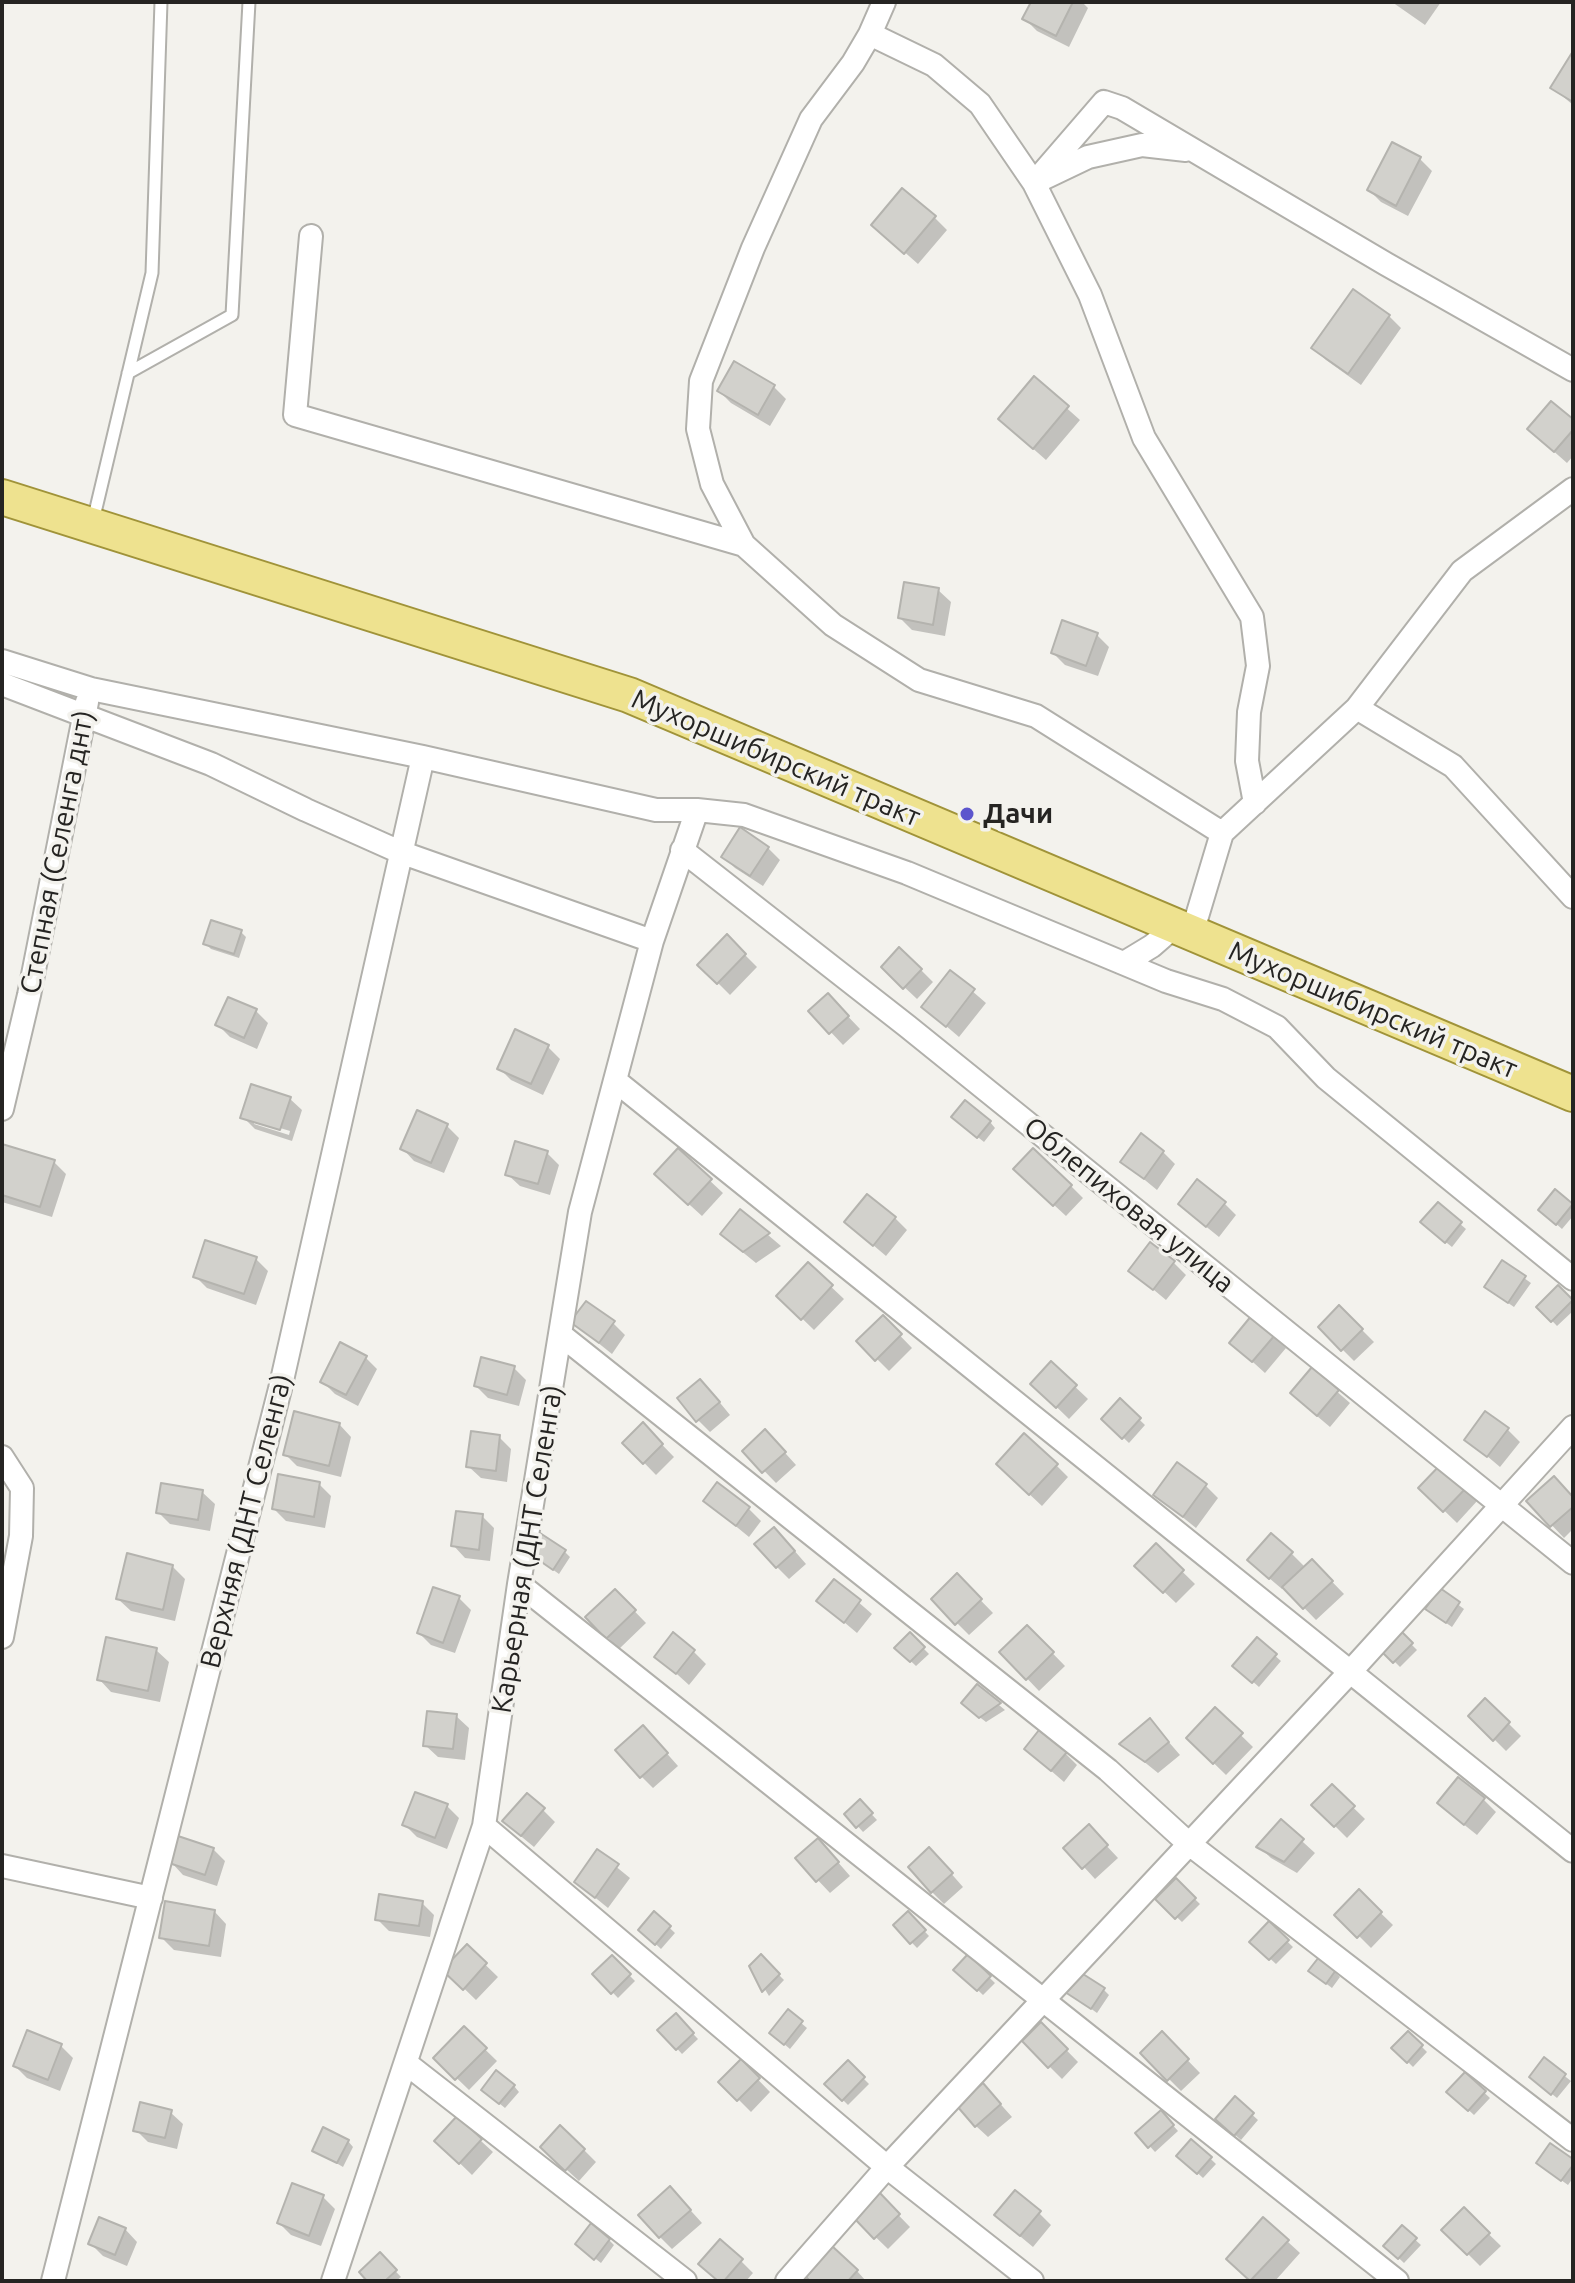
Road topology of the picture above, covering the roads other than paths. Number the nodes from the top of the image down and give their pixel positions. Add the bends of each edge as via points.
1 (161, 2) edge
2 (249, 2) edge
3 (884, 2) edge
4 (870, 34) junction
5 (1195, 151) junction
6 (1034, 183) junction
7 (311, 236) dead end
8 (1573, 370) edge
9 (128, 373) junction
10 (1573, 489) edge
11 (2, 497) edge
12 (92, 526) junction
13 (744, 545) junction
14 (2, 661) edge
15 (2, 684) edge
16 (91, 689) junction
17 (1357, 708) junction
18 (84, 714) junction
19 (423, 757) junction
20 (1255, 803) junction
21 (697, 810) junction
22 (1222, 833) junction
23 (682, 850) junction
24 (400, 852) junction
25 (1573, 897) edge
26 (1183, 929) junction
27 (652, 941) junction
28 (1124, 963) junction
29 (617, 1082) junction
30 (1573, 1094) edge
31 (2, 1109) edge
32 (1573, 1279) edge
33 (561, 1335) junction
34 (1573, 1427) edge
35 (2, 1457) edge
36 (1501, 1504) junction
37 (1573, 1563) edge
38 (519, 1584) junction
39 (2, 1637) edge
40 (1350, 1672) junction
41 (484, 1826) junction
42 (1188, 1843) junction
43 (1573, 1851) edge
44 (2, 1866) edge
45 (151, 1898) junction
46 (1042, 2000) junction
47 (407, 2064) junction
48 (1573, 2140) edge
49 (887, 2167) junction
50 (53, 2281) edge
51 (333, 2281) edge
52 (685, 2281) edge
53 (787, 2281) edge
54 (1032, 2281) edge
55 (1397, 2281) edge

1 - 9 lane via 152,273
2 - 9 lane via 232,315
3 - 4 street
4 - 6 street via 934,65 980,104
4 - 13 street via 811,119 701,381 698,429 712,484
5 - 6 street via 1142,145 1088,157
5 - 6 street via 1104,102
5 - 8 street
6 - 20 street via 1090,295 1144,438 1252,617 1258,666 1247,761
7 - 13 street via 295,415
9 - 12 lane
10 - 17 street via 1462,571
11 - 12 main road, Мухоршибирский тракт
12 - 26 main road, Мухоршибирский тракт via 629,695
13 - 22 street via 833,625 919,680 1036,716
14 - 16 street
15 - 18 street
16 - 18 street, Степная (Селенга днт)
16 - 19 street
17 - 20 street
17 - 25 street via 1453,766
18 - 24 street via 211,764
18 - 31 street, Степная (Селенга днт)
19 - 21 street via 656,810
19 - 24 street, Верхняя (ДНТ Селенга)
20 - 22 street
21 - 23 street, Карьерная (ДНТ Селенга)
21 - 28 street via 744,815 807,836
22 - 26 street
23 - 27 street, Карьерная (ДНТ Селенга)
23 - 36 street, Облепиховая улица
24 - 27 street
24 - 45 street, Верхняя (ДНТ Селенга) via 280,1389
26 - 28 street
26 - 30 main road, Мухоршибирский тракт
27 - 29 street, Карьерная (ДНТ Селенга)
28 - 32 street via 1223,999 1277,1027 1326,1078
29 - 33 street, Карьерная (ДНТ Селенга) via 580,1212
29 - 40 street
33 - 38 street, Карьерная (ДНТ Селенга)
33 - 42 street via 1108,1770
34 - 36 street
35 - 39 street via 22,1488 21,1536
36 - 37 street, Облепиховая улица
36 - 40 street
38 - 41 street, Карьерная (ДНТ Селенга)
38 - 46 street
40 - 42 street
40 - 43 street
41 - 47 street, Карьерная (ДНТ Селенга)
41 - 49 street
42 - 46 street
42 - 48 street
44 - 45 street
45 - 50 street, Верхняя (ДНТ Селенга)
46 - 49 street
46 - 55 street
47 - 51 street, Карьерная (ДНТ Селенга)
47 - 52 street
49 - 53 street
49 - 54 street

